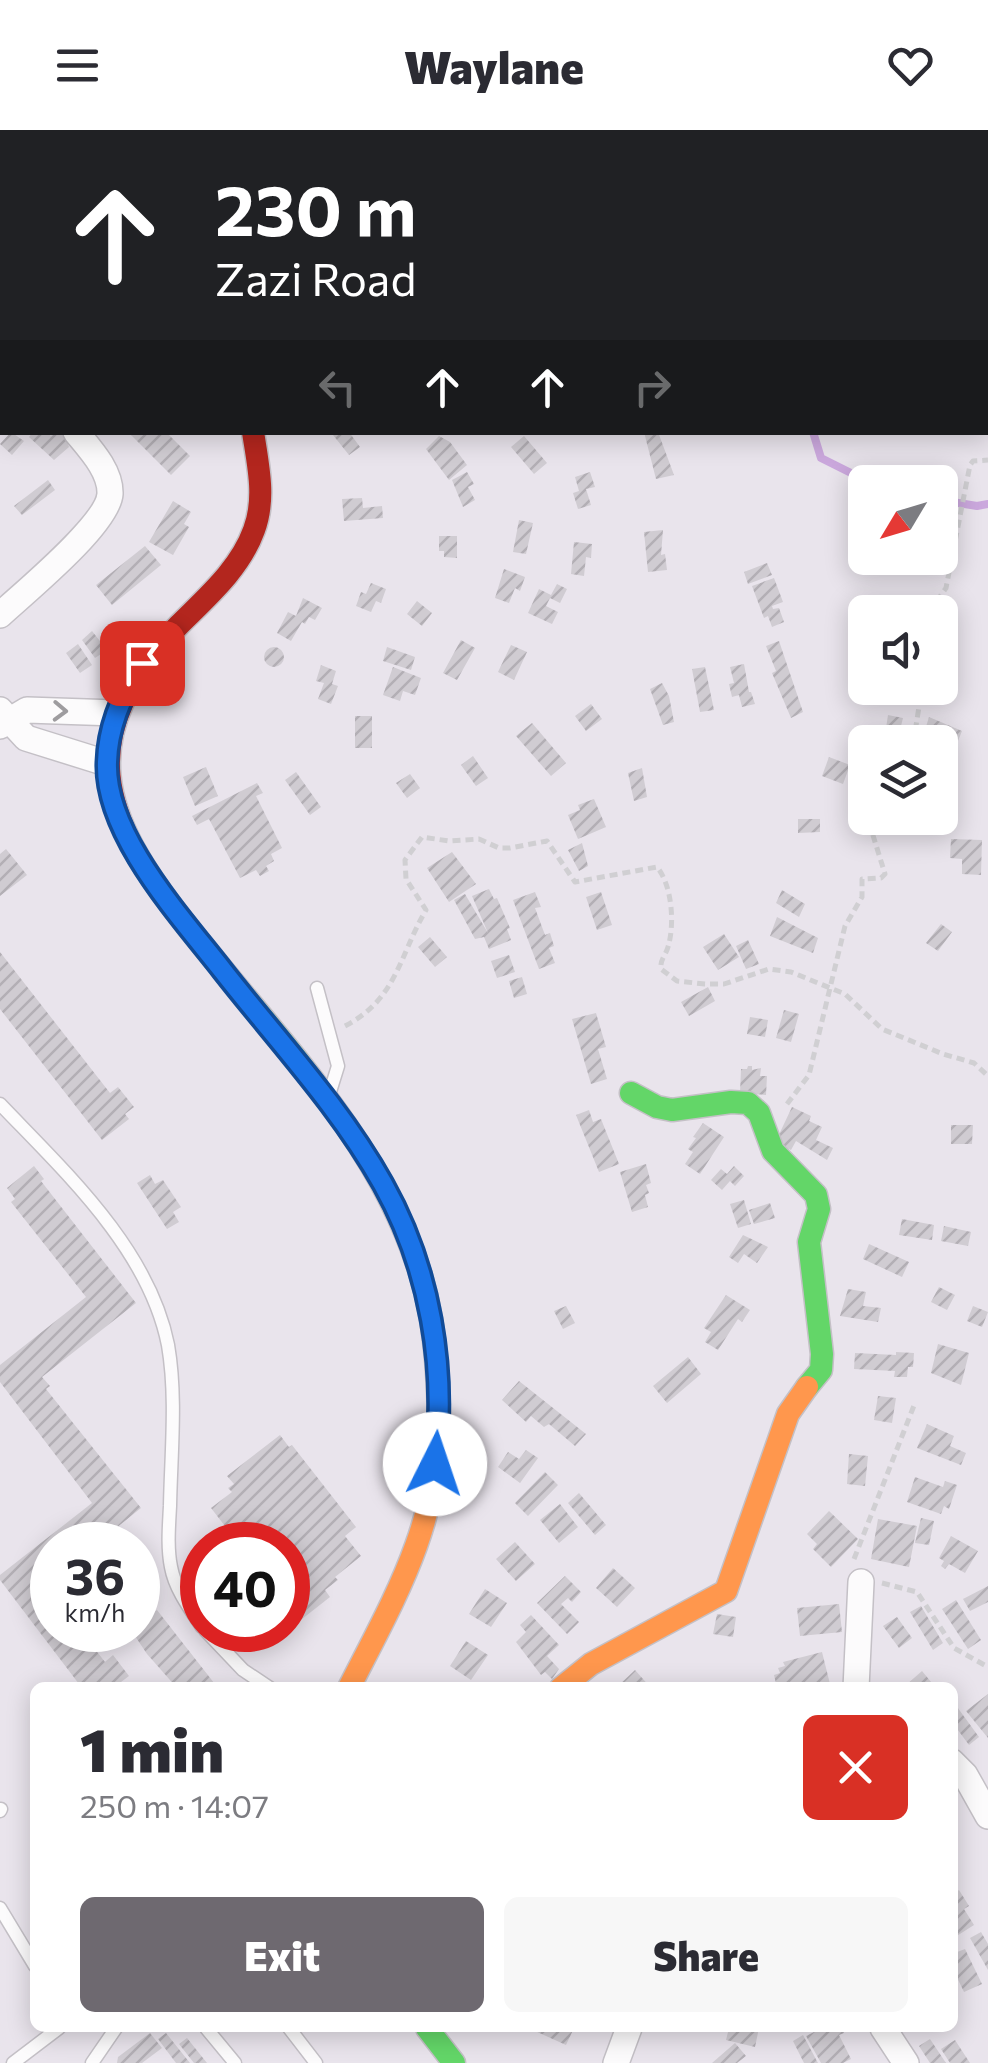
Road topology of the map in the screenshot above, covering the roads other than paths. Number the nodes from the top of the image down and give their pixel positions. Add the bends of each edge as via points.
1 (78, 435) edge
2 (254, 435) edge
3 (0, 615) edge
4 (116, 713) junction
5 (2, 719) edge
6 (106, 764) junction
7 (317, 988) dead end
8 (631, 1093) dead end
9 (327, 1102) junction
10 (0, 1104) edge
11 (862, 1582) road end
12 (180, 1592) edge
13 (226, 1652) edge
14 (261, 1682) edge
15 (352, 1682) edge
16 (568, 1682) edge
17 (856, 1682) edge
18 (958, 1768) edge
19 (988, 1816) edge
20 (0, 1908) edge
21 (30, 1958) edge
22 (54, 2032) edge
23 (113, 2032) edge
24 (209, 2032) edge
25 (292, 2032) edge
26 (430, 2032) edge
27 (628, 2032) edge
28 (885, 2032) edge
29 (13, 2063) edge
30 (92, 2063) edge
31 (235, 2063) edge
32 (316, 2063) edge
33 (454, 2063) edge
34 (616, 2063) edge
35 (906, 2063) edge

1 - 3 street via 105,471 107,507
2 - 4 street via 262,504 247,548 223,584 142,663
5 -> 4 street via 27,710
4 - 6 street
5 - 6 street via 26,738
6 - 9 street via 134,853
7 - 9 lane via 338,1066
8 - 16 street via 672,1110 748,1104 759,1113 773,1152 816,1195 809,1242 821,1370 794,1402 726,1591
9 - 15 street via 382,1183 407,1234 424,1287 440,1394 421,1534 408,1574
10 - 12 lane via 120,1240 160,1316 172,1412 171,1569
11 - 17 street
13 - 14 lane
18 - 19 street
20 - 21 lane
22 - 29 lane
23 - 30 lane
24 - 31 lane
25 - 32 lane
26 - 33 street
27 - 34 street
28 - 35 street

